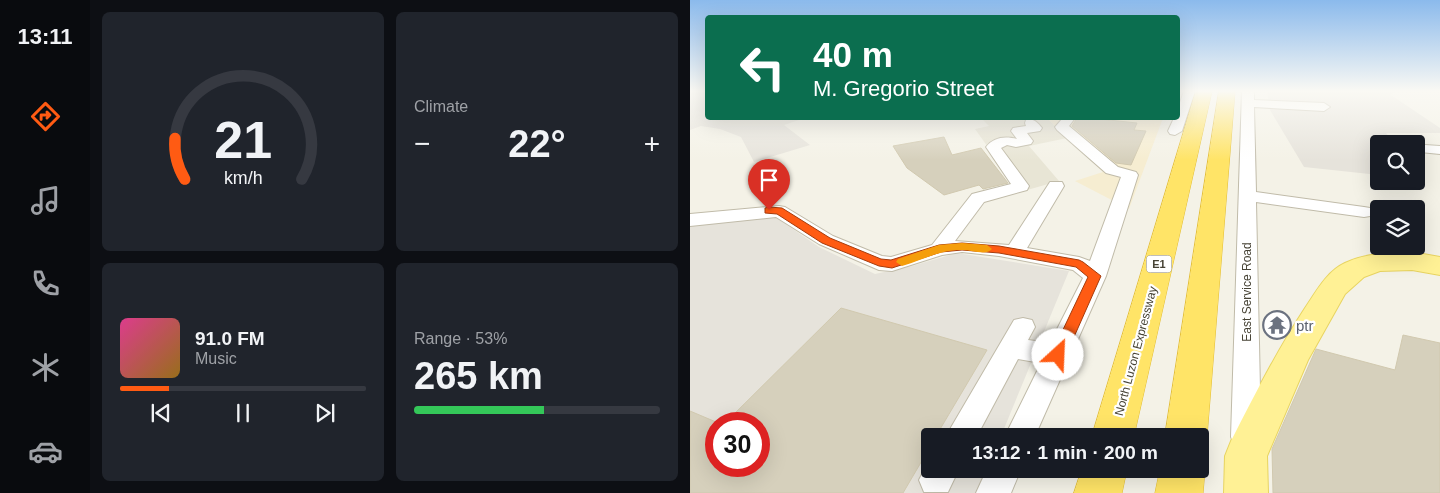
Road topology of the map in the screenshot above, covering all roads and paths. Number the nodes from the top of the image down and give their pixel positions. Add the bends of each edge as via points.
1 (1186, 114) edge
2 (1193, 114) edge
3 (1238, 114) edge
4 (1242, 114) edge
5 (1067, 120) edge
6 (1165, 120) edge
7 (1031, 123) dead end
8 (1182, 139) junction
9 (1056, 186) dead end
10 (1248, 196) junction
11 (1364, 212) dead end
12 (690, 220) edge
13 (965, 236) dead end
14 (939, 248) junction
15 (1016, 249) junction
16 (1440, 266) edge
17 (1093, 267) junction
18 (1058, 355) junction
19 (966, 428) edge
20 (1024, 428) edge
21 (1115, 428) edge
22 (1187, 428) edge
23 (1246, 475) edge
24 (1001, 478) edge
25 (1102, 478) edge
26 (1181, 478) edge
27 (994, 493) edge
28 (1098, 493) edge
29 (1179, 493) edge

1 - 8 street
2 - 8 highway, North Luzon Expressway / E1
3 - 22 highway
4 - 10 street, East Service Road
5 - 17 street via 1062,127 1112,170 1130,175
6 - 8 street
7 - 14 street via 1035,128 1018,130 1026,140 1016,143 1006,140 993,148 1021,186 980,197
8 - 21 highway, North Luzon Expressway / E1
9 - 15 street
10 - 11 street
10 - 23 street, East Service Road
12 - 14 street via 779,211 826,240 879,263 892,264
13 - 15 street
14 - 15 street
15 - 17 street
16 - 23 main road via 1412,261 1377,262 1354,270 1334,287 1292,356
17 - 18 street
18 - 19 street via 1017,338
18 - 20 street
24 - 27 street
25 - 28 highway
26 - 29 highway

